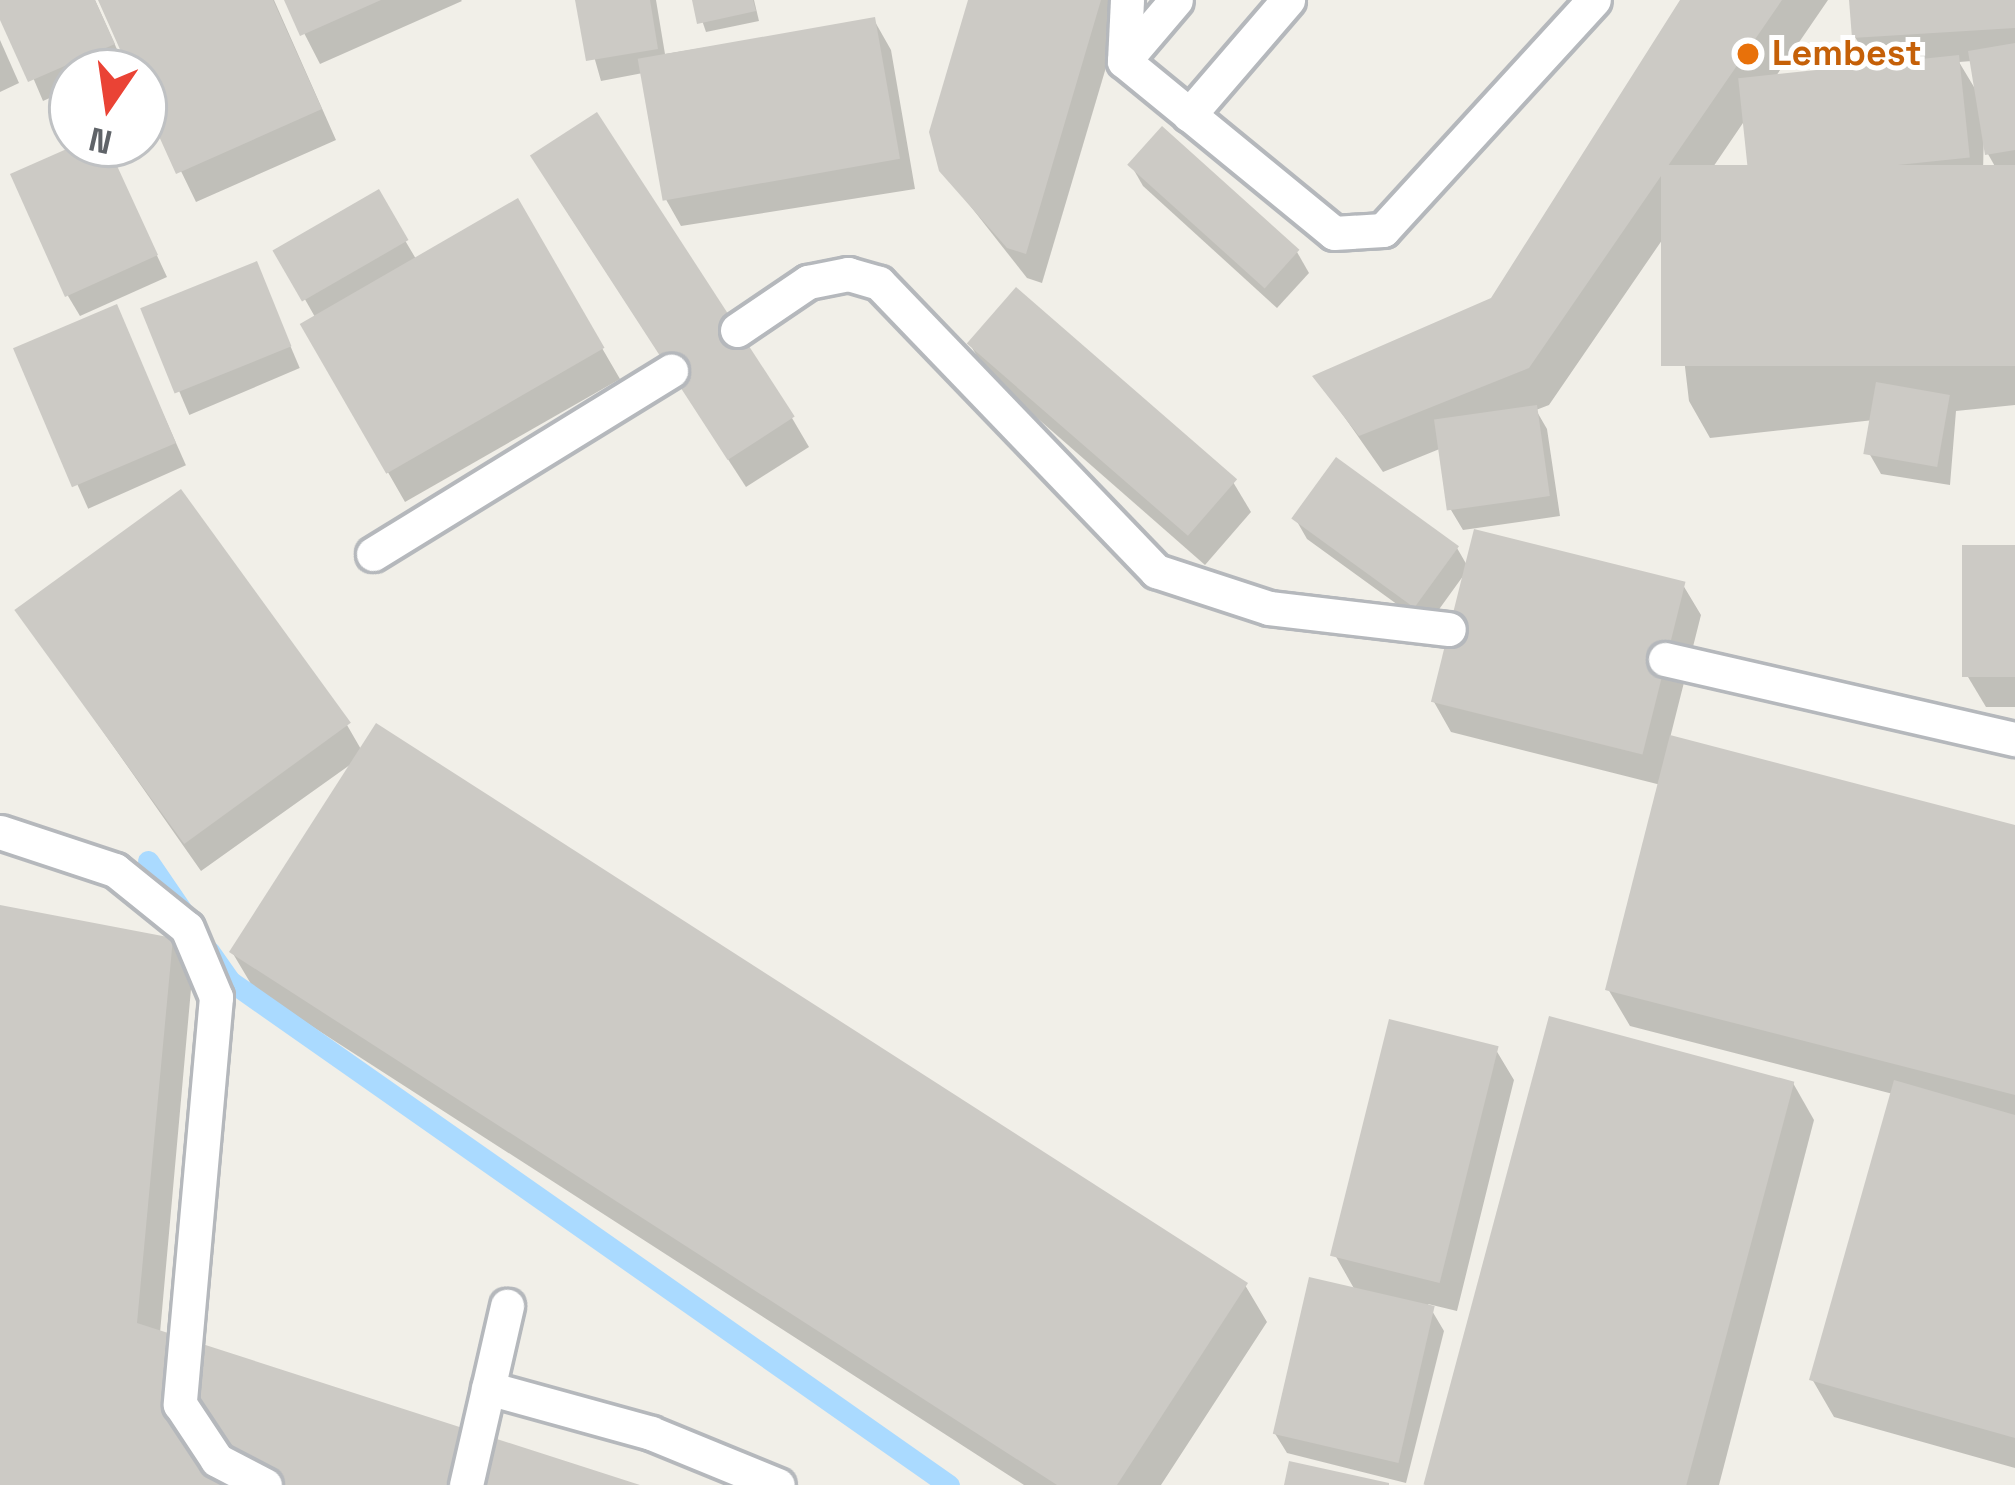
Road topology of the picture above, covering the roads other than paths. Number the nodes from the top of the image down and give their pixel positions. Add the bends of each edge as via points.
1 (1127, 0) edge
2 (1176, 0) edge
3 (1288, 0) edge
4 (1594, 0) edge
5 (1124, 61) junction
6 (1189, 115) junction
7 (737, 330) dead end
8 (670, 371) dead end
9 (373, 554) dead end
10 (1449, 629) dead end
11 (1665, 659) dead end
12 (2015, 739) edge
13 (0, 832) edge
14 (507, 1306) dead end
15 (488, 1388) junction
16 (266, 1485) edge
17 (466, 1485) edge
18 (778, 1485) edge

1 - 5 lane
2 - 5 lane
3 - 6 lane
4 - 6 lane via 1382,230 1334,232
5 - 6 lane
7 - 10 lane via 808,282 848,274 879,283 1156,571 1269,608
8 - 9 lane
11 - 12 lane
13 - 16 lane via 115,871 188,928 216,997 180,1404 218,1460
14 - 15 lane
15 - 17 lane
15 - 18 lane via 651,1433

